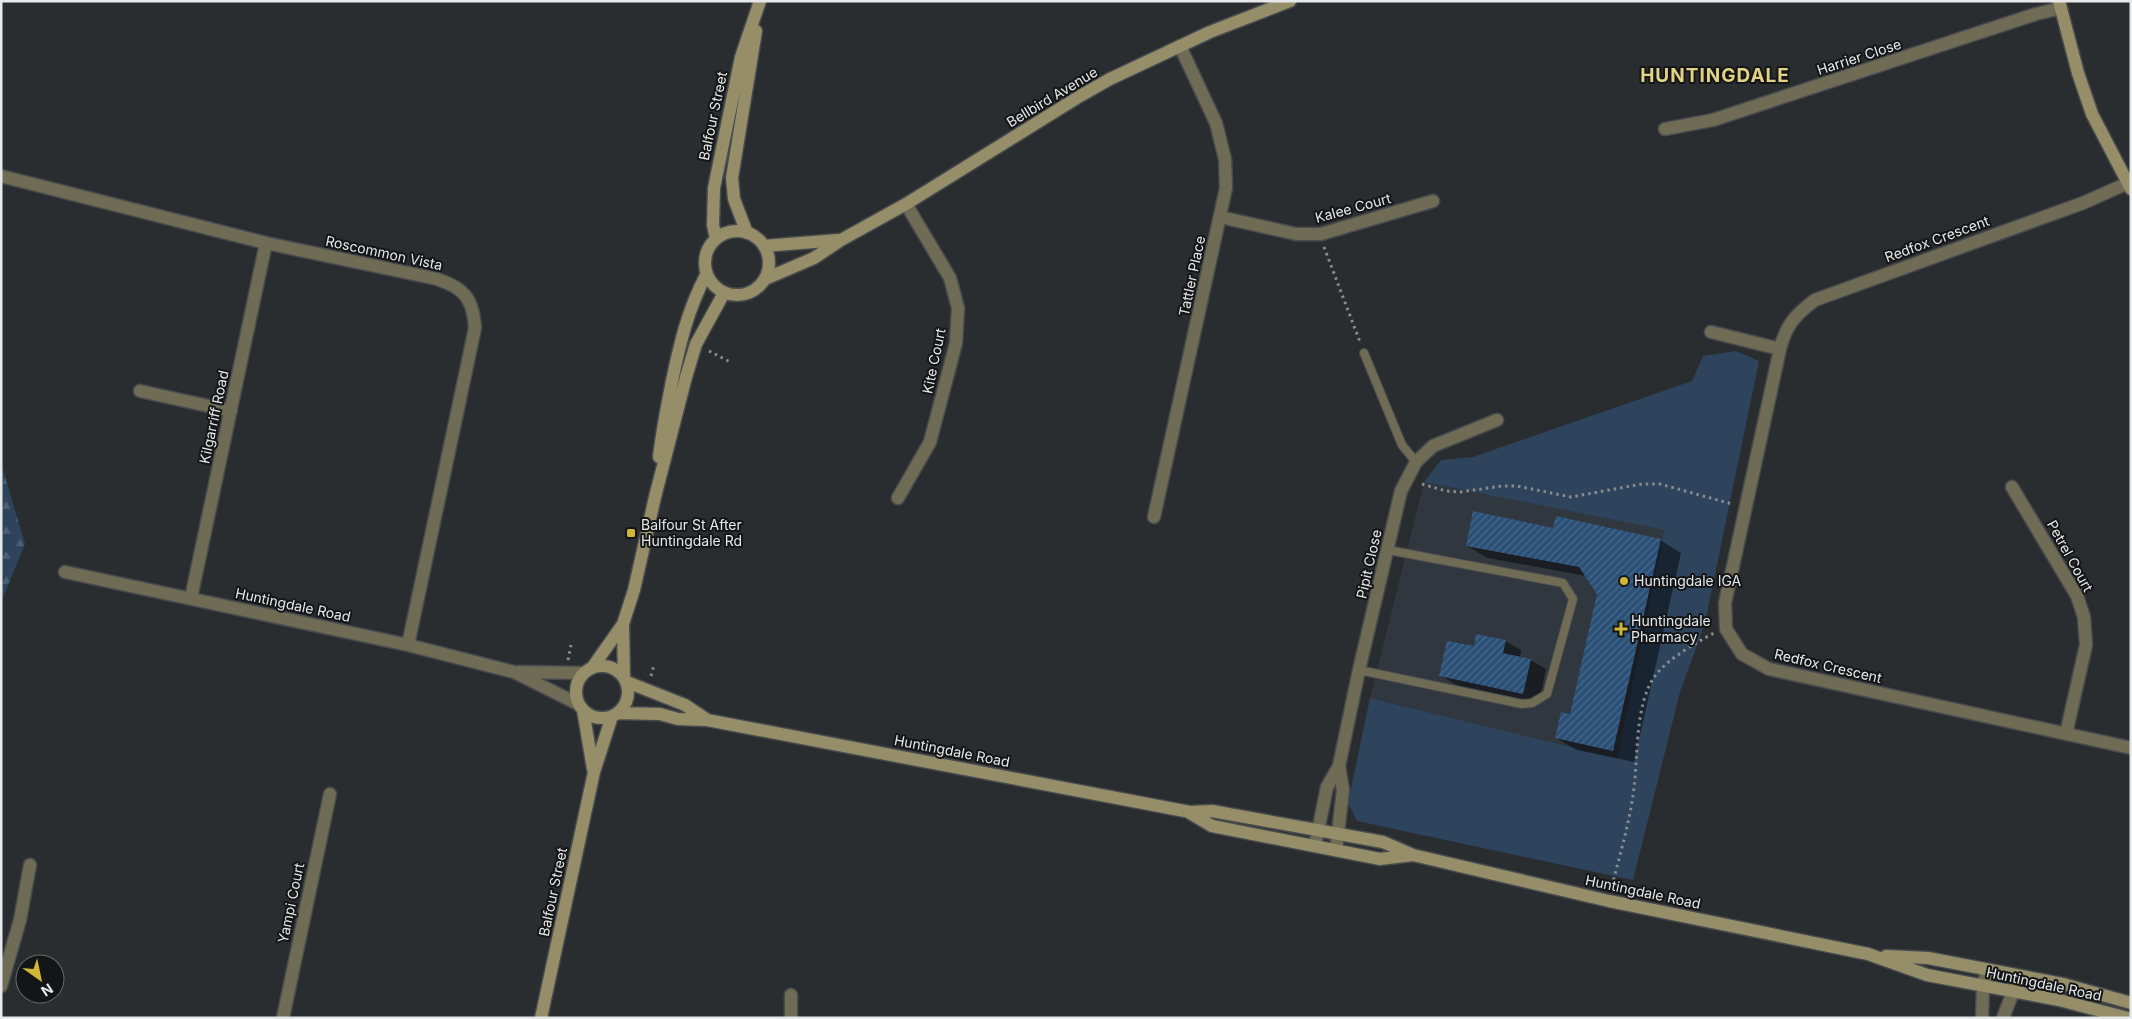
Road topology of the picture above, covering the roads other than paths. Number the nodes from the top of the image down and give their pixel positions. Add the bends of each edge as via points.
1 (760, 1) edge
2 (1290, 1) edge
3 (2060, 4) edge
4 (1180, 46) junction
5 (1665, 129) dead end
6 (1, 176) edge
7 (2129, 186) edge
8 (1434, 201) dead end
9 (906, 204) junction
10 (1220, 217) junction
11 (747, 233) junction
12 (716, 239) junction
13 (841, 240) junction
14 (266, 243) junction
15 (764, 246) junction
16 (706, 275) junction
17 (765, 278) junction
18 (724, 293) junction
19 (1711, 332) dead end
20 (1780, 349) junction
21 (1364, 353) road end
22 (140, 391) dead end
23 (232, 411) junction
24 (1496, 420) dead end
25 (1416, 462) junction
26 (2012, 487) dead end
27 (655, 497) junction
28 (898, 498) dead end
29 (1154, 517) dead end
30 (1388, 550) junction
31 (65, 572) dead end
32 (191, 598) junction
33 (623, 624) junction
34 (408, 645) junction
35 (588, 670) junction
36 (1359, 670) junction
37 (514, 672) junction
38 (626, 680) junction
39 (581, 707) junction
40 (615, 715) junction
41 (708, 720) junction
42 (2066, 734) junction
43 (2131, 748) edge
44 (1340, 766) junction
45 (594, 772) junction
46 (330, 794) dead end
47 (1190, 812) junction
48 (1318, 830) junction
49 (1338, 834) junction
50 (1315, 846) junction
51 (1336, 850) junction
52 (1413, 855) junction
53 (30, 865) dead end
54 (1868, 954) junction
55 (1987, 970) junction
56 (2015, 975) junction
57 (1, 986) edge
58 (1983, 986) junction
59 (2013, 992) junction
60 (791, 995) dead end
61 (2131, 1003) edge
62 (283, 1018) edge
63 (541, 1018) edge
64 (791, 1018) edge
65 (1982, 1018) edge
66 (2003, 1018) edge
67 (2128, 1018) edge

1 - 11 street, Balfour Street via 732,178 734,199
1 - 12 street, Balfour Street via 741,57 714,188
2 - 4 street, Bellbird Avenue
3 - 5 street, Harrier Close via 1713,120
3 - 7 street via 2092,114
4 - 9 street, Bellbird Avenue via 1080,96
4 - 10 street, Tattler Place via 1216,123 1225,159 1226,188
6 - 14 street, Roscommon Vista
7 - 20 street, Redfox Crescent via 1815,300 1789,325
8 - 10 street, Kalee Court via 1321,234 1296,234
9 - 13 street, Bellbird Avenue
9 - 28 street, Kite Court via 950,278 958,308 956,343 930,442
10 - 29 street, Tattler Place
11 - 12 street via 731,232
11 - 15 street
12 - 16 street via 705,255
13 - 15 street, Bellbird Avenue
13 - 17 street, Bellbird Avenue via 814,258
14 - 23 street, Kilgarriff Road
14 - 34 street, Roscommon Vista via 446,282 455,285 468,298 474,312 475,328
15 - 17 street via 769,262
16 - 18 street
16 - 27 street via 694,297 681,338 662,433
17 - 18 street via 751,292
18 - 27 street via 696,344
19 - 20 street
20 - 42 street, Redfox Crescent via 1725,603 1726,629 1742,654 1769,669
21 - 25 lane via 1402,445
22 - 23 street
23 - 32 street, Kilgarriff Road
24 - 25 street, Pipit Close via 1433,446
25 - 30 street, Pipit Close via 1400,492
26 - 42 street, Petrel Court via 2076,596 2084,617 2086,645
27 - 33 street
30 - 36 street, Pipit Close
30 - 36 lane via 1563,583 1573,599 1547,694 1532,703 1522,704
31 - 32 street, Huntingdale Road
32 - 34 street, Huntingdale Road
33 - 35 street
33 - 38 street
34 - 37 street, Huntingdale Road
35 - 37 street, Huntingdale Road
35 - 38 street via 610,667
35 - 39 street via 576,687
36 - 44 street, Pipit Close
37 - 39 street, Huntingdale Road
38 - 40 street via 626,703
38 - 41 street, Huntingdale Road via 685,705
39 - 40 street via 597,718
39 - 45 street, Balfour Street
40 - 41 street, Huntingdale Road via 660,714
40 - 45 street, Balfour Street
41 - 47 street, Huntingdale Road
42 - 43 street, Redfox Crescent
44 - 48 street, Pipit Close via 1327,787
44 - 49 street, Pipit Close via 1343,790
45 - 63 street, Balfour Street
46 - 62 street, Yampi Court
47 - 48 street, Huntingdale Road via 1212,811
47 - 50 street, Huntingdale Road via 1212,826
48 - 49 street, Huntingdale Road
48 - 50 street, Pipit Close
49 - 51 street, Pipit Close
49 - 52 street, Huntingdale Road via 1383,842
50 - 51 street, Huntingdale Road
51 - 52 street, Huntingdale Road via 1380,859
52 - 54 street, Huntingdale Road via 1609,901
53 - 57 street via 18,929
54 - 55 street, Huntingdale Road via 1928,958
54 - 58 street, Huntingdale Road via 1927,975
55 - 56 street, Huntingdale Road
55 - 58 street
56 - 59 street
56 - 61 street, Huntingdale Road
58 - 59 street, Huntingdale Road
58 - 65 street
59 - 66 street
59 - 67 street, Huntingdale Road
60 - 64 street

